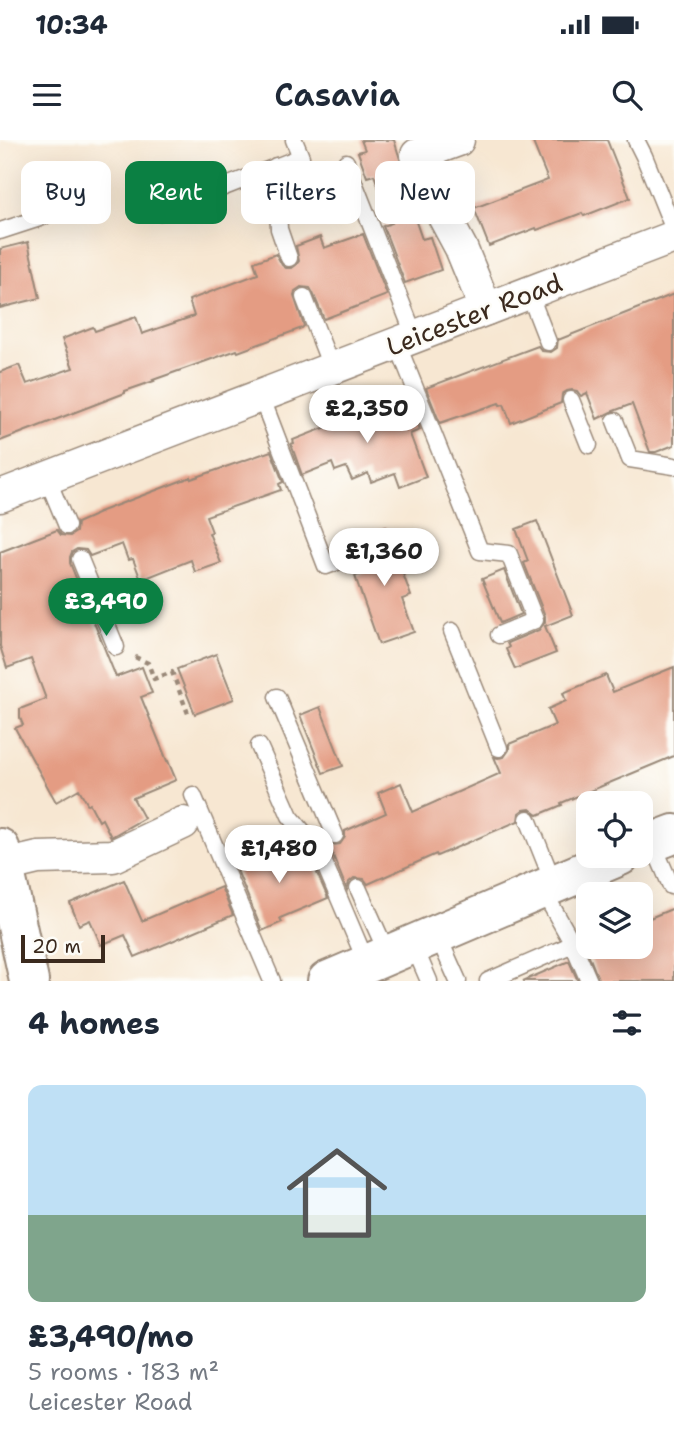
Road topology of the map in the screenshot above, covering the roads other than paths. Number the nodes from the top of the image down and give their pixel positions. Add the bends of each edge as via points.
1 (294, 140) edge
2 (458, 140) edge
3 (636, 140) edge
4 (290, 161) edge
5 (361, 206) edge
6 (22, 224) edge
7 (279, 224) edge
8 (674, 230) edge
9 (0, 231) edge
10 (674, 237) edge
11 (289, 258) dead end
12 (529, 293) junction
13 (304, 297) dead end
14 (486, 309) junction
15 (406, 340) junction
16 (548, 342) dead end
17 (332, 369) junction
18 (261, 396) junction
19 (570, 400) dead end
20 (615, 421) dead end
21 (589, 446) dead end
22 (674, 466) edge
23 (47, 478) junction
24 (0, 496) edge
25 (67, 526) dead end
26 (358, 554) dead end
27 (80, 559) dead end
28 (452, 631) dead end
29 (499, 635) dead end
30 (116, 647) road end
31 (277, 697) dead end
32 (259, 746) dead end
33 (499, 748) dead end
34 (188, 809) joint
35 (528, 819) dead end
36 (335, 835) dead end
37 (653, 855) edge
38 (2, 857) edge
39 (591, 868) edge
40 (548, 886) junction
41 (358, 888) dead end
42 (673, 889) edge
43 (573, 944) junction
44 (373, 962) edge
45 (29, 981) edge
46 (272, 981) edge
47 (429, 981) edge
48 (458, 981) edge
49 (488, 981) edge
50 (589, 981) edge

1 - 4 lane via 301,157
2 - 14 street via 417,155
3 - 8 lane
5 - 15 lane
6 - 9 lane
7 - 11 lane
10 - 12 street, Leicester Road
12 - 14 street, Leicester Road
12 - 16 lane
13 - 17 lane
14 - 15 street, Leicester Road
15 - 17 street, Leicester Road
15 - 29 lane via 480,551 509,554 536,620
17 - 18 street, Leicester Road
18 - 23 street, Leicester Road
18 - 26 lane via 326,566
19 - 21 lane
20 - 22 lane via 630,459
23 - 24 street, Leicester Road
23 - 25 lane
27 - 30 lane
28 - 33 lane
31 - 36 lane
32 - 44 lane via 290,816 319,851
34 - 38 street via 113,856
34 - 46 lane
35 - 40 lane
37 - 42 lane
38 - 45 main road
39 - 40 main road
40 - 43 lane
40 - 44 main road
41 - 44 lane
43 - 49 lane
43 - 50 lane
44 - 47 lane
44 - 48 lane

